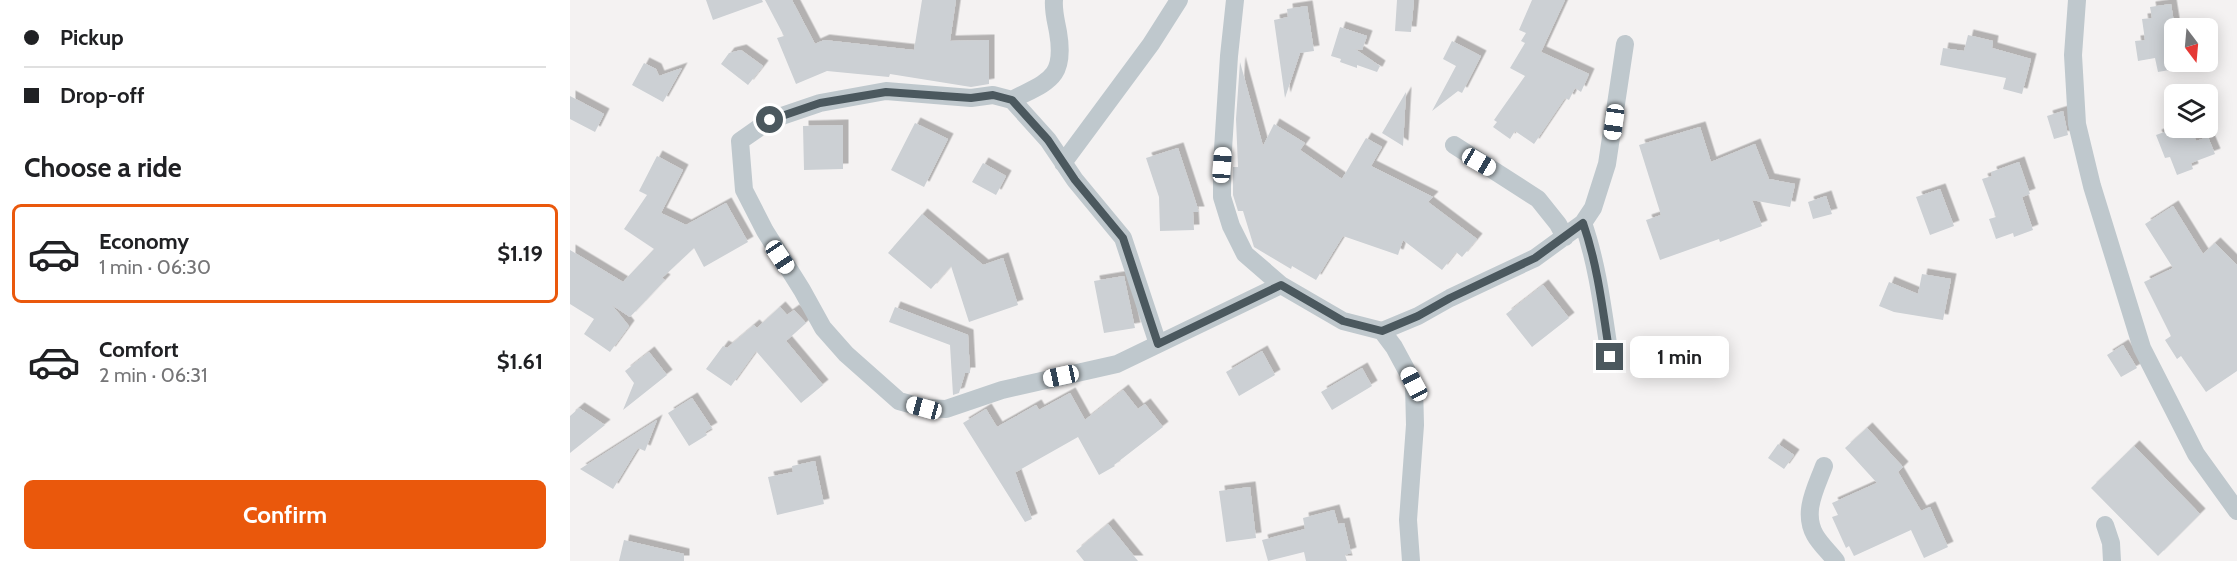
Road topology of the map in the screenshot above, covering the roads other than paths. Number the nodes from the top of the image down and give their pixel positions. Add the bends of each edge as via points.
1 (1054, 0) edge
2 (1179, 0) edge
3 (1235, 0) edge
4 (2077, 0) edge
5 (1625, 44) dead end
6 (1012, 100) junction
7 (1454, 146) dead end
8 (1063, 163) junction
9 (1583, 223) junction
10 (1565, 237) junction
11 (1281, 285) junction
12 (1382, 331) junction
13 (1158, 344) junction
14 (1610, 357) dead end
15 (1824, 466) dead end
16 (2237, 511) edge
17 (2105, 525) dead end
18 (1411, 561) edge
19 (1836, 561) edge
20 (2112, 561) edge

1 - 6 street via 1062,53 1059,66 1050,80
2 - 8 street
3 - 11 street via 1222,197 1245,254
4 - 16 street via 2073,55 2077,124 2091,186 2142,348 2196,454
5 - 9 street via 1607,164 1593,208
6 - 8 street
6 - 13 street via 993,95 971,98 886,92 820,103 770,120 740,141 744,190 823,328 899,401 946,409 1002,390 1117,364
7 - 10 street via 1538,199
8 - 13 street via 1123,238
9 - 10 street
9 - 14 street via 1602,297
10 - 12 street via 1535,258
11 - 12 street via 1343,321
11 - 13 street
12 - 18 street via 1414,384 1408,520
15 - 19 street via 1811,501 1809,520 1815,535
17 - 20 street

